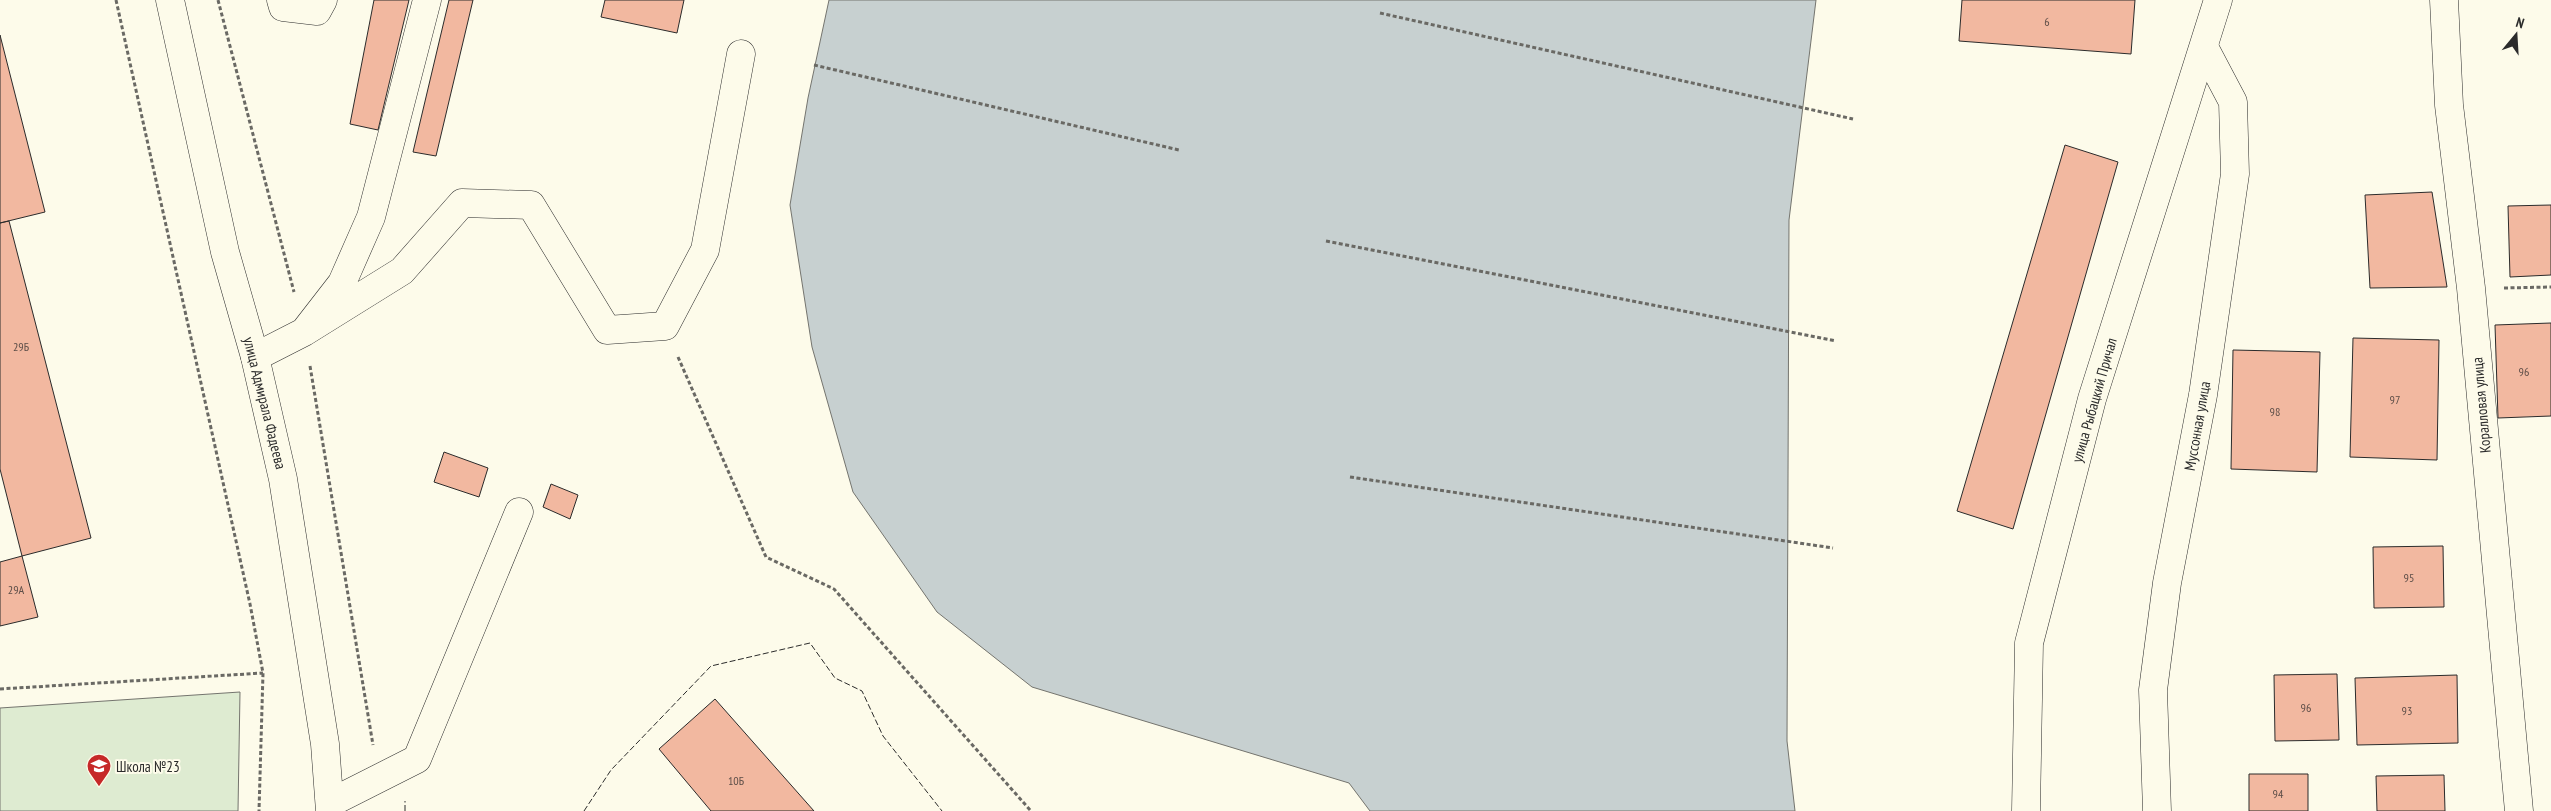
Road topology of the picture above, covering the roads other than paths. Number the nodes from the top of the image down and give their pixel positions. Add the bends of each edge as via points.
1 (170, 0) edge
2 (281, 0) edge
3 (323, 0) edge
4 (427, 0) edge
5 (2218, 0) edge
6 (2444, 0) edge
7 (2204, 47) junction
8 (741, 54) dead end
9 (304, 332) junction
10 (255, 357) junction
11 (519, 512) dead end
12 (330, 807) edge
13 (2026, 811) edge
14 (2157, 811) edge
15 (2519, 811) edge

1 - 10 main road, улица Адмирала Фадеева via 225,252
2 - 3 main road via 283,7 317,11
4 - 9 main road via 372,217 342,283
5 - 7 main road, улица Рыбацкий Причал
6 - 15 main road, Коралловая улица via 2449,106 2471,288
7 - 13 main road, улица Рыбацкий Причал via 2092,399 2029,644
7 - 14 main road, Муссонная улица via 2233,102 2235,174 2203,394 2167,583 2153,690
8 - 9 main road via 705,250 665,326 607,330 532,205 462,203 402,272
9 - 10 main road
10 - 12 main road, улица Адмирала Фадеева via 283,479 325,744
11 - 12 main road via 417,759

